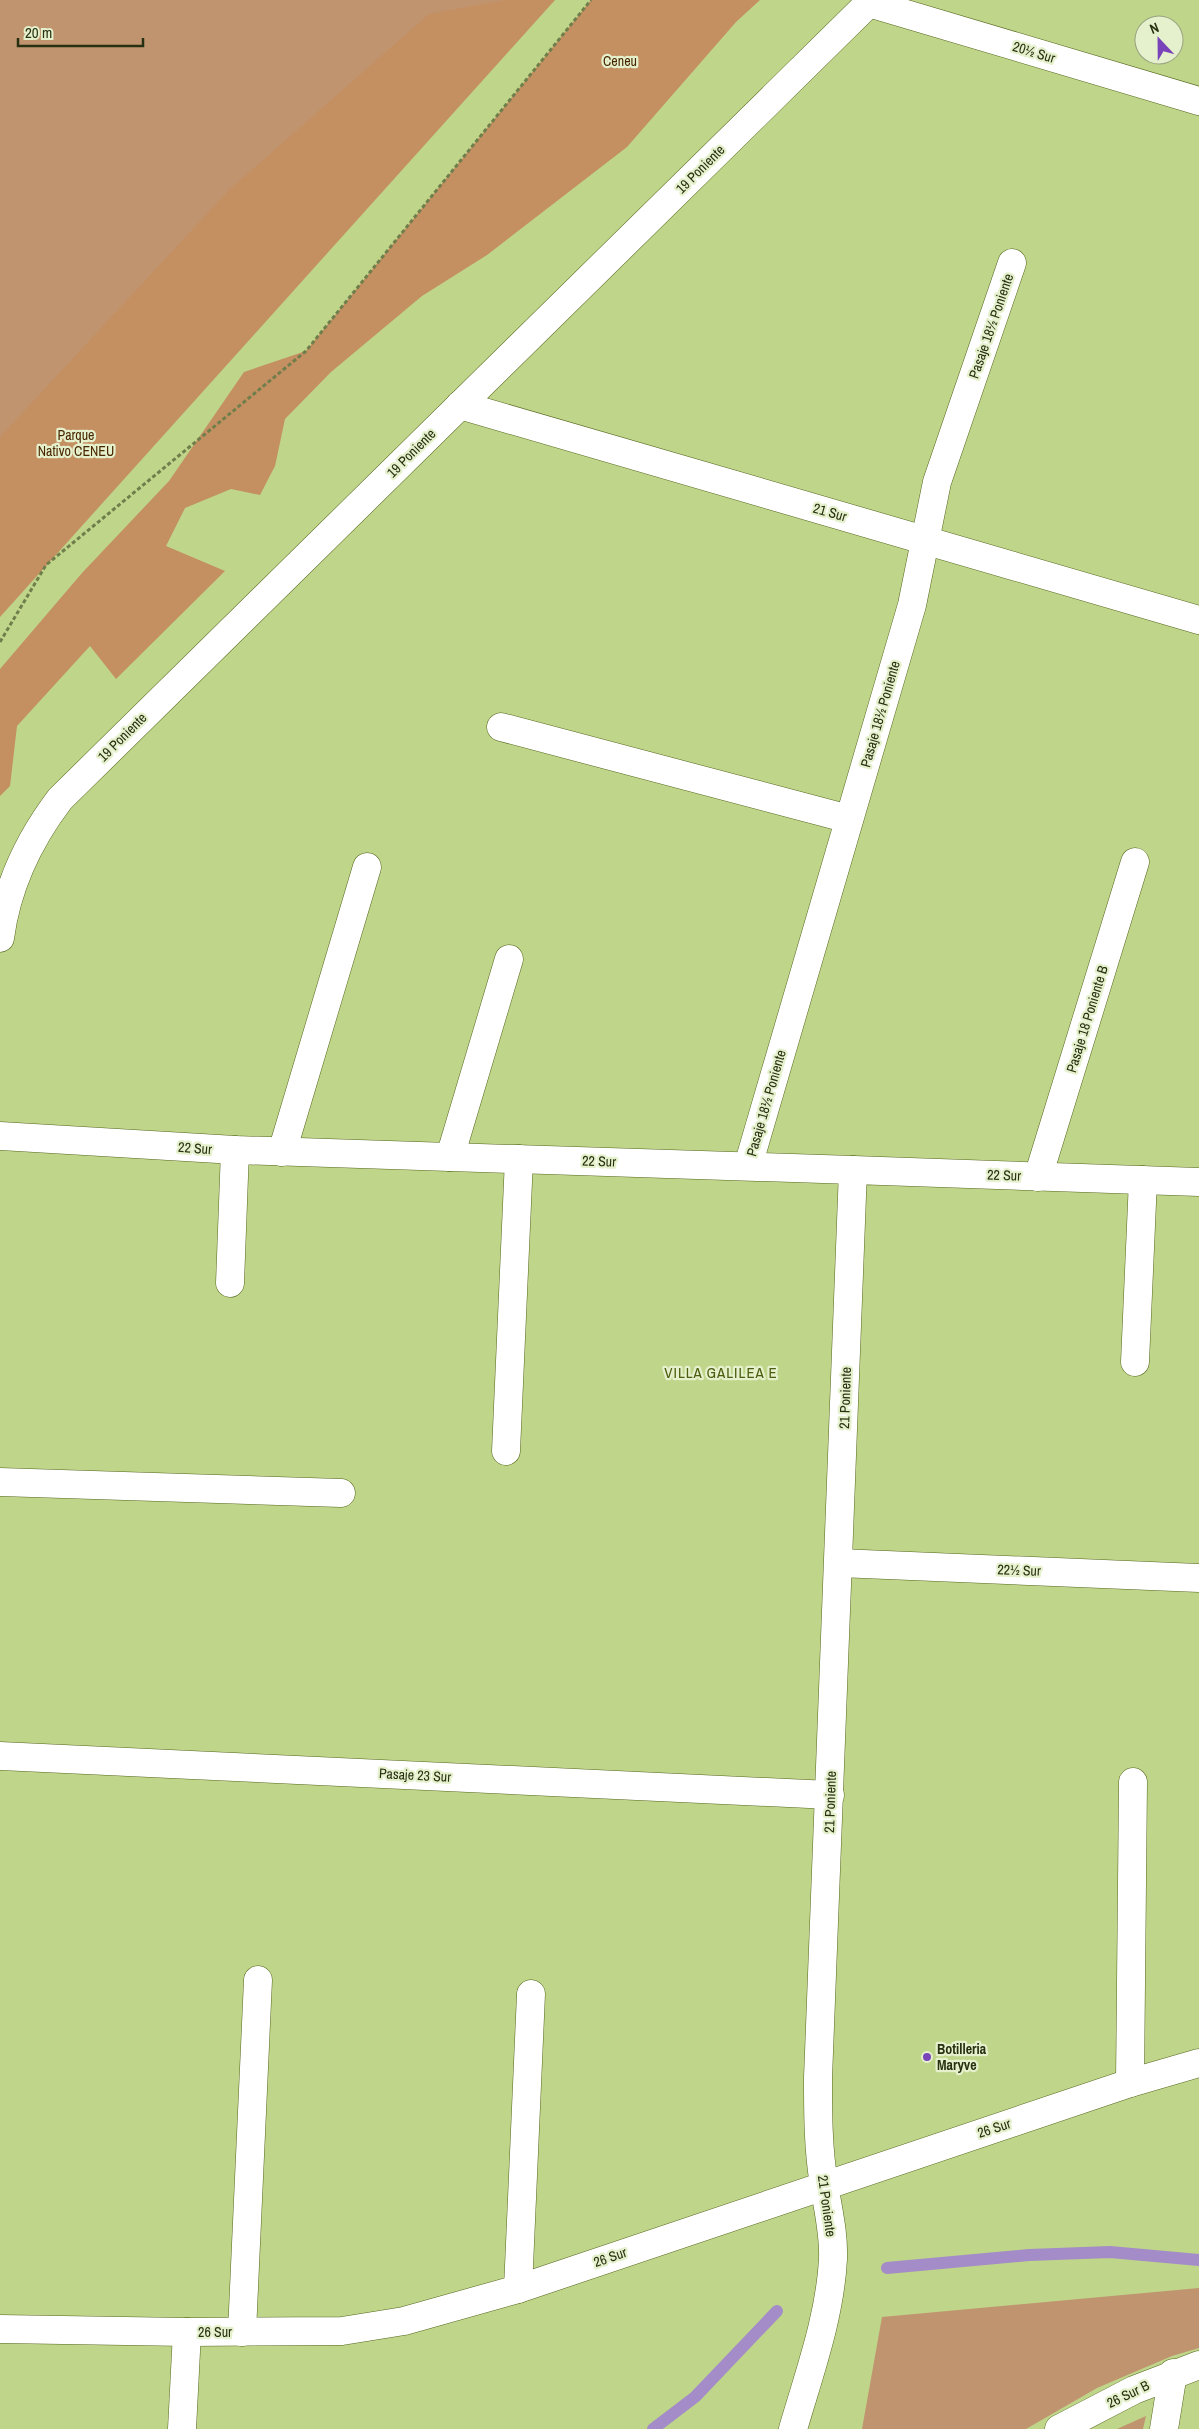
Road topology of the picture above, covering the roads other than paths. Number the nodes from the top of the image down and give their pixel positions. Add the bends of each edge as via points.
1 (871, 2) edge
2 (1199, 101) edge
3 (1012, 263) dead end
4 (460, 405) junction
5 (925, 540) junction
6 (1197, 614) edge
7 (501, 727) dead end
8 (849, 819) junction
9 (1135, 862) dead end
10 (367, 867) dead end
11 (0, 938) edge
12 (509, 959) dead end
13 (0, 1136) edge
14 (236, 1150) junction
15 (282, 1152) junction
16 (450, 1157) junction
17 (519, 1159) junction
18 (748, 1166) junction
19 (853, 1170) junction
20 (1038, 1176) junction
21 (1143, 1180) junction
22 (1199, 1182) edge
23 (230, 1283) dead end
24 (1135, 1362) dead end
25 (506, 1451) dead end
26 (0, 1482) edge
27 (342, 1493) dead end
28 (839, 1563) junction
29 (1199, 1578) edge
30 (0, 1756) edge
31 (1133, 1782) dead end
32 (830, 1795) junction
33 (258, 1980) dead end
34 (531, 1994) dead end
35 (1199, 2064) edge
36 (1130, 2083) junction
37 (824, 2185) junction
38 (518, 2289) junction
39 (0, 2329) edge
40 (187, 2332) junction
41 (242, 2332) junction
42 (1199, 2365) edge
43 (1173, 2374) junction
44 (182, 2429) edge
45 (793, 2429) edge
46 (1059, 2429) edge
47 (1164, 2429) edge

1 - 2 street, 20½ Sur
1 - 4 street, 19 Poniente
3 - 5 street, Pasaje 18½ Poniente via 937,482
4 - 5 street, 21 Sur
4 - 11 street, 19 Poniente via 60,799 28,846 3,913
5 - 6 street, 21 Sur
5 - 8 street, Pasaje 18½ Poniente via 912,604
7 - 8 street
8 - 18 street, Pasaje 18½ Poniente
9 - 20 street, Pasaje 18 Poniente B
10 - 15 street
12 - 16 street
13 - 14 street, 22 Sur
14 - 15 street, 22 Sur
14 - 23 street
15 - 16 street, 22 Sur
16 - 17 street, 22 Sur
17 - 18 street, 22 Sur
17 - 25 street
18 - 19 street, 22 Sur
19 - 20 street, 22 Sur
19 - 28 street, 21 Poniente
20 - 21 street, 22 Sur
21 - 22 street, 22 Sur
21 - 24 street
26 - 27 street
28 - 29 street, 22½ Sur
28 - 32 street, 21 Poniente
30 - 32 street, Pasaje 23 Sur
31 - 36 street
32 - 37 street, 21 Poniente via 818,2078 818,2137
33 - 41 street
34 - 38 street
35 - 36 street, 26 Sur
36 - 37 street, 26 Sur
37 - 38 street, 26 Sur
37 - 45 street, 21 Poniente via 832,2221 830,2294
38 - 41 street, 26 Sur via 373,2327 342,2331
39 - 40 street, 26 Sur
40 - 41 street, 26 Sur
40 - 44 street
42 - 43 street, 26 Sur B
43 - 46 street, 26 Sur B via 1134,2390
43 - 47 street

